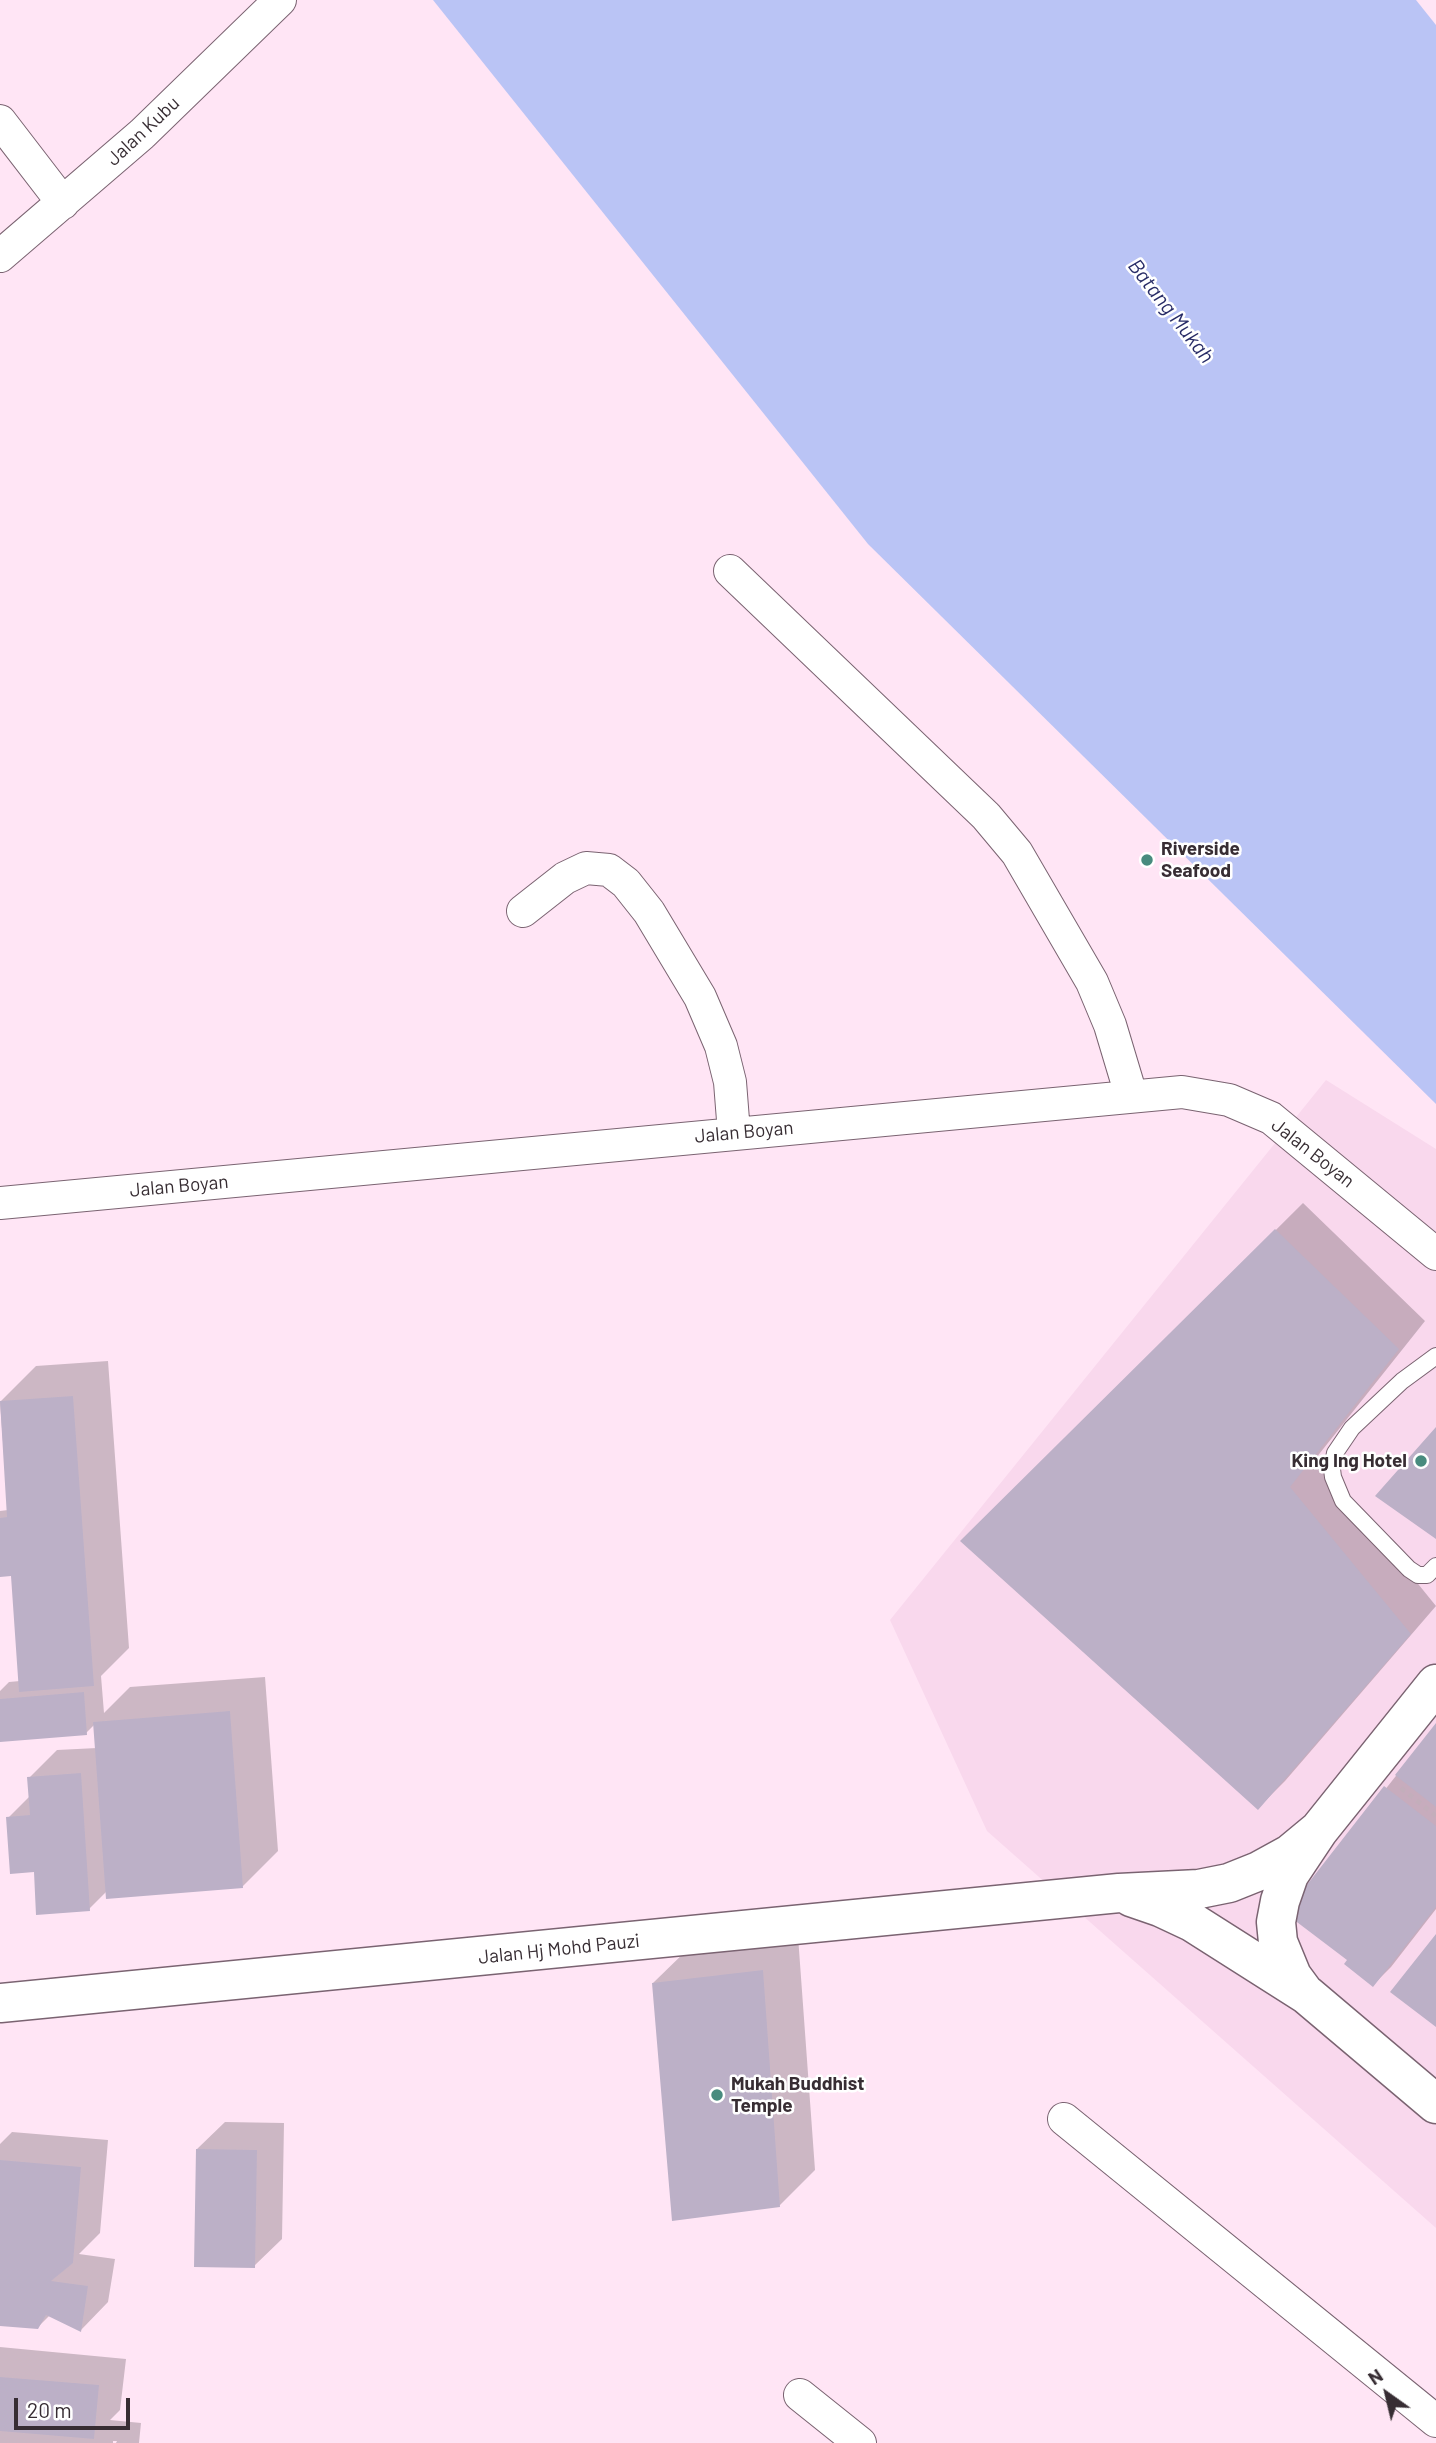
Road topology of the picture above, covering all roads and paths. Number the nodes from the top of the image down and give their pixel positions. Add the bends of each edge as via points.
1 (280, 0) edge
2 (0, 121) edge
3 (63, 203) junction
4 (0, 256) edge
5 (730, 571) dead end
6 (523, 911) dead end
7 (1131, 1096) junction
8 (734, 1133) junction
9 (0, 1203) edge
10 (1436, 1254) edge
11 (1434, 1361) edge
12 (1436, 1566) edge
13 (1436, 1684) edge
14 (1320, 1830) junction
15 (1119, 1893) junction
16 (1307, 1995) junction
17 (2, 2001) edge
18 (1436, 2104) edge
19 (1063, 2119) dead end
20 (800, 2395) dead end
21 (1436, 2421) edge
22 (860, 2443) edge

1 - 3 street, Jalan Kubu via 142,134
2 - 3 street
3 - 4 street, Jalan Kubu
5 - 7 street via 986,816 1017,853 1092,982
6 - 8 street via 565,877 586,868 609,870 626,883 649,912 700,997 722,1046
7 - 8 street, Jalan Boyan
7 - 10 street, Jalan Boyan via 1182,1092 1229,1100 1271,1118
8 - 9 street, Jalan Boyan
11 - 12 lane via 1402,1381 1352,1428 1335,1453 1332,1469 1343,1502 1409,1569 1418,1575
13 - 14 street
14 - 15 street, Jalan Hj Mohd Pauzi via 1290,1854 1229,1883
14 - 16 street via 1289,1875 1276,1922 1283,1958
15 - 16 street via 1192,1923
15 - 17 street, Jalan Hj Mohd Pauzi
16 - 18 street
19 - 21 street
20 - 22 street

